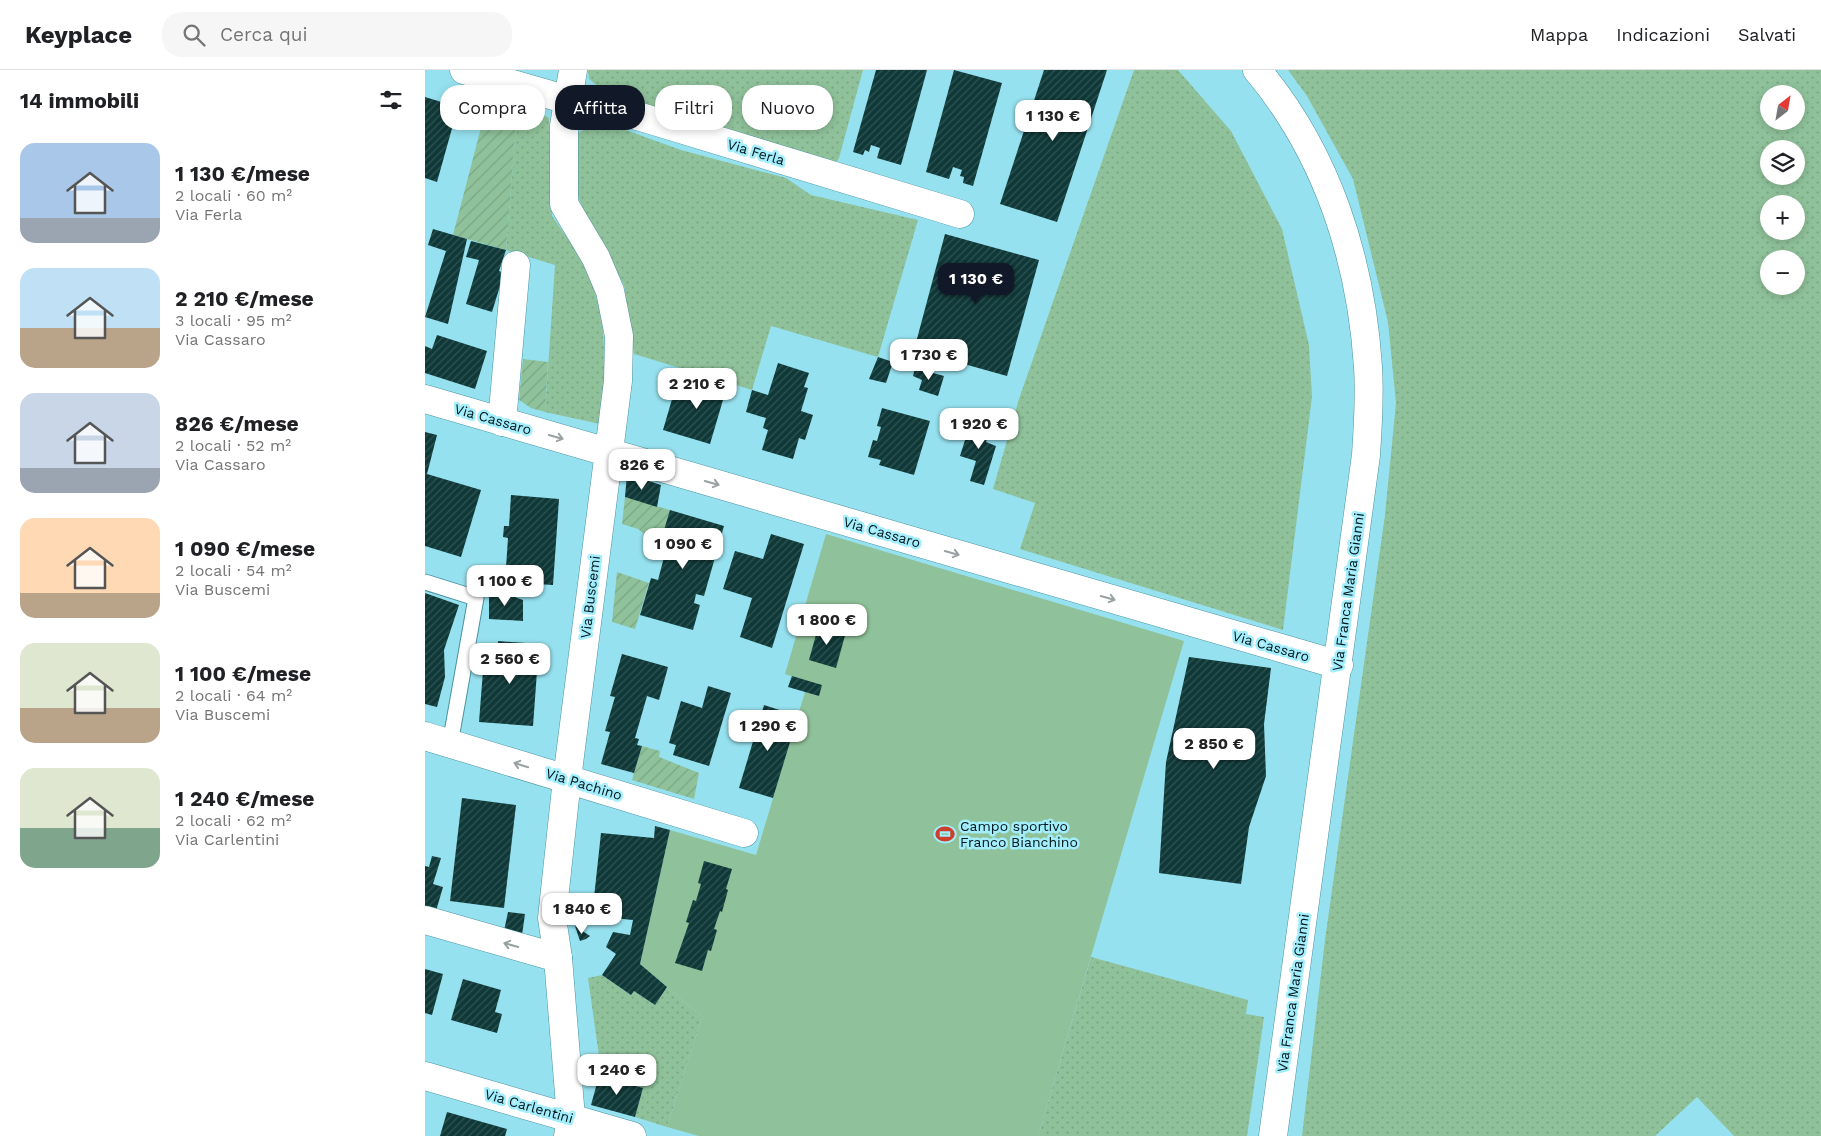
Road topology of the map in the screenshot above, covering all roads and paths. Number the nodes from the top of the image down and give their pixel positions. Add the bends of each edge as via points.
1 (464, 70) edge
2 (573, 70) edge
3 (1257, 70) edge
4 (570, 85) edge
5 (555, 97) edge
6 (645, 118) edge
7 (564, 130) edge
8 (960, 214) dead end
9 (516, 265) dead end
10 (425, 399) edge
11 (502, 422) junction
12 (609, 452) junction
13 (425, 582) edge
14 (1339, 666) junction
15 (438, 740) edge
16 (567, 779) junction
17 (744, 833) dead end
18 (425, 920) edge
19 (558, 958) junction
20 (425, 1076) edge
21 (569, 1127) edge
22 (632, 1136) edge
23 (1273, 1136) edge

1 - 5 street, Via Ferla
2 - 4 street, Via Buscemi
3 - 14 street, Via Franca Maria Gianni via 1300,129 1321,171 1338,211 1362,312 1368,368 1366,455
6 - 8 street, Via Ferla
7 - 12 street, Via Buscemi via 564,204 596,258 610,291 619,336 618,381
9 - 11 street
10 - 11 street, Via Cassaro
11 -> 12 street, Via Cassaro
12 -> 14 street, Via Cassaro
12 - 16 street, Via Buscemi
13 - 15 lane via 476,598
14 - 23 street, Via Franca Maria Gianni
16 -> 15 street, Via Pachino
16 - 17 street, Via Pachino
16 - 19 street, Via Buscemi via 553,918
19 -> 18 street
19 - 21 street, Via Buscemi
20 - 21 street, Via Carlentini
21 - 22 street, Via Carlentini

